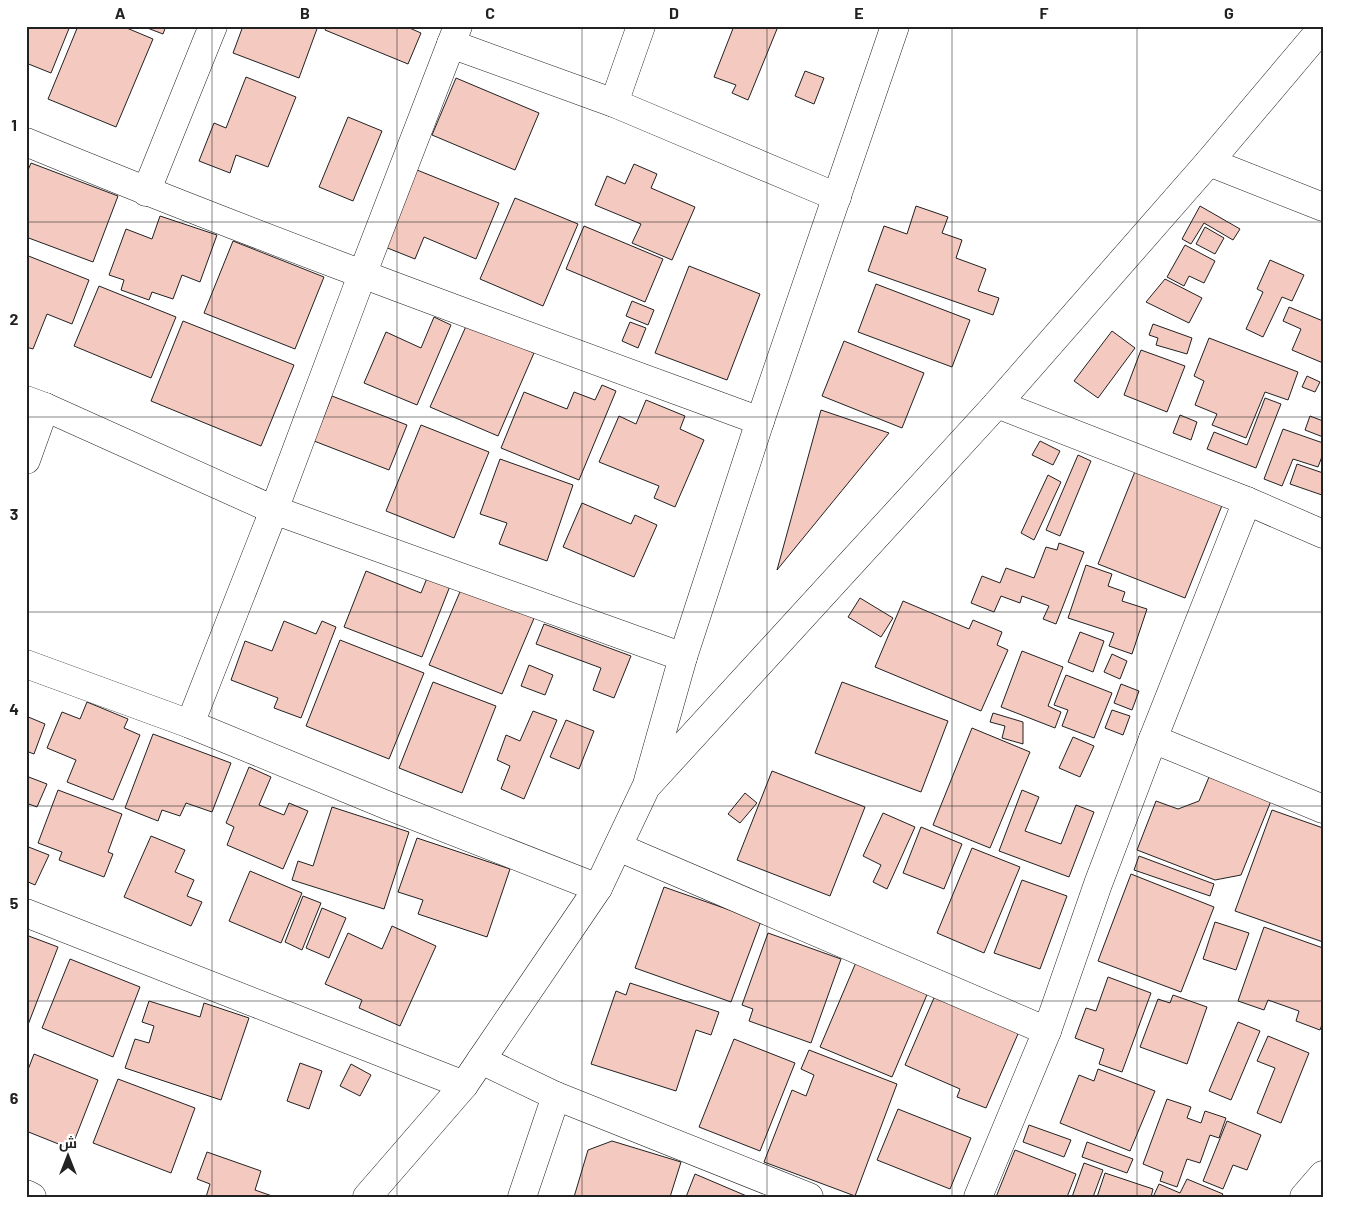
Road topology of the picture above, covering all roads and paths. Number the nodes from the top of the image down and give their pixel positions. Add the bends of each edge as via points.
1 (212, 26) edge
2 (641, 26) edge
3 (895, 26) edge
4 (1323, 27) edge
5 (454, 35) edge
6 (614, 103) junction
7 (26, 142) edge
8 (1209, 162) junction
9 (146, 192) junction
10 (837, 197) junction
11 (1323, 207) edge
12 (362, 275) junction
13 (36, 403) edge
14 (997, 404) junction
15 (760, 421) junction
16 (26, 460) edge
17 (1247, 501) junction
18 (274, 510) junction
19 (1323, 534) edge
20 (683, 657) junction
21 (26, 664) edge
22 (190, 724) junction
23 (1153, 739) junction
24 (646, 787) junction
25 (1323, 809) edge
26 (618, 847) junction
27 (598, 888) junction
28 (26, 913) edge
29 (1046, 1031) junction
30 (482, 1060) junction
31 (464, 1084) junction
32 (556, 1096) junction
33 (1323, 1175) edge
34 (26, 1194) edge
35 (32, 1197) edge
36 (367, 1197) edge
37 (522, 1197) edge
38 (809, 1197) edge
39 (978, 1197) edge
40 (1304, 1197) edge

1 - 9 street
2 - 6 street
3 - 10 street
4 - 8 street
5 - 6 street
5 - 12 street
6 - 10 street
7 - 9 street
8 - 11 street
8 - 14 street
9 - 12 street
10 - 15 street
12 - 15 street
12 - 18 street
13 - 16 street
13 - 18 street
14 - 17 street
14 - 24 street
15 - 20 street
17 - 19 street
17 - 23 street
18 - 20 street
18 - 22 street
20 - 24 street
21 - 22 street
22 - 27 street
23 - 25 street
23 - 29 street
24 - 26 street
26 - 27 street
26 - 29 street
27 - 30 street
28 - 31 street
29 - 39 street
30 - 31 street
30 - 32 street
31 - 36 street
32 - 37 street
32 - 38 street
33 - 40 street
34 - 35 street

